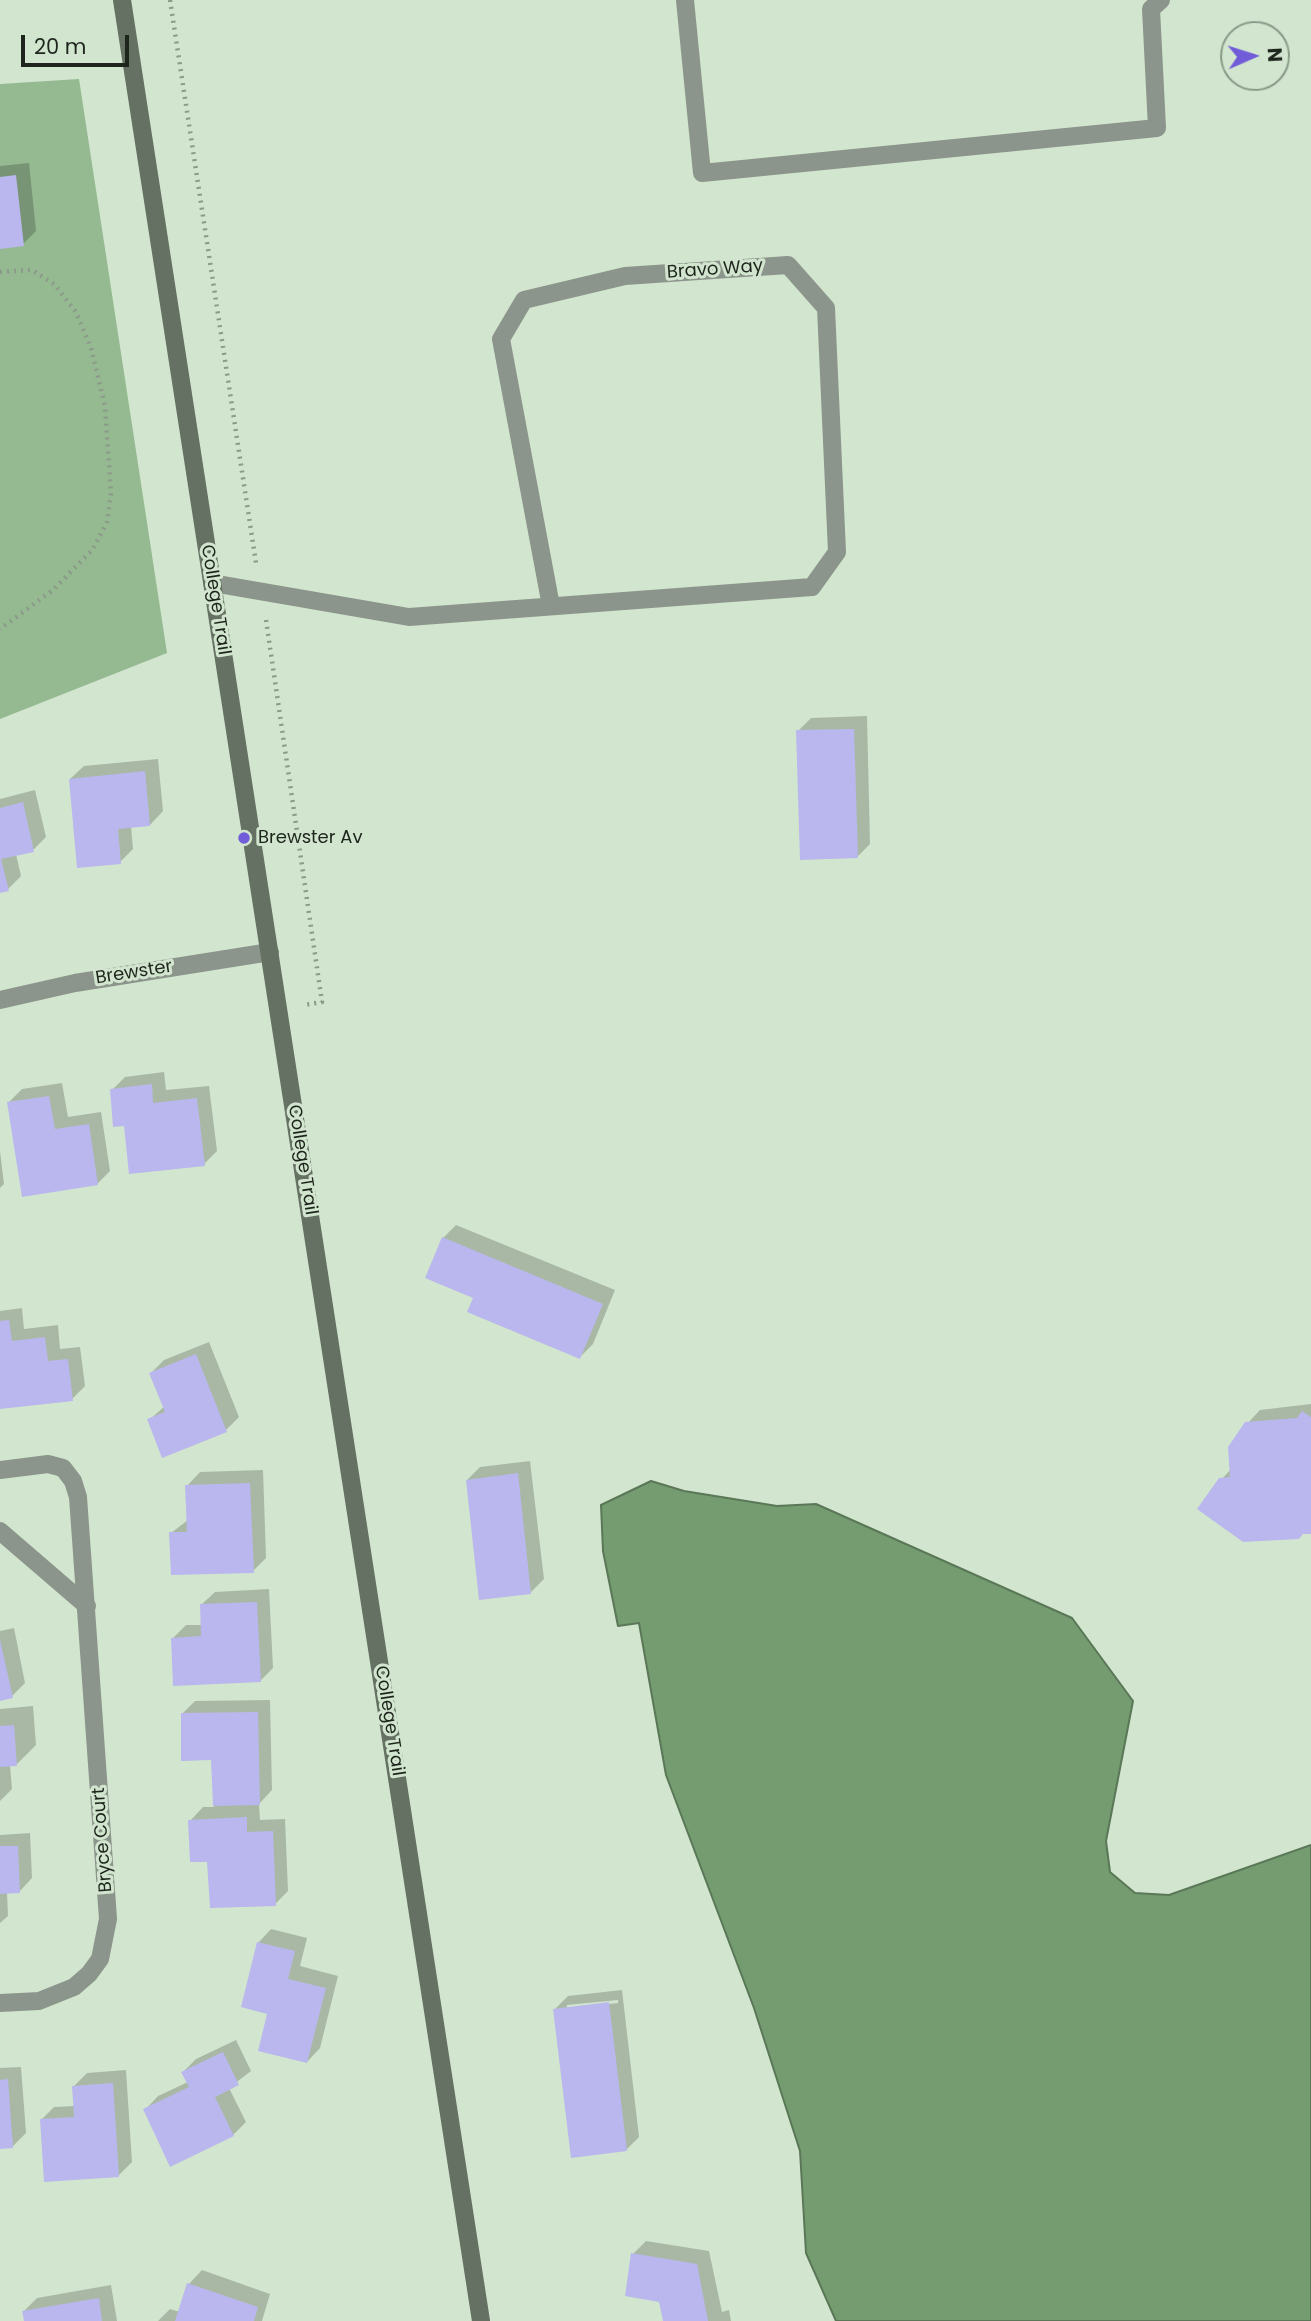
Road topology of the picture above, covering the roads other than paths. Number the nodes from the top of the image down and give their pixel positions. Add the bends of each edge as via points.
1 (121, 0) edge
2 (685, 0) edge
3 (1161, 0) edge
4 (212, 583) junction
5 (551, 606) junction
6 (270, 952) junction
7 (0, 1000) edge
8 (0, 1470) edge
9 (0, 1531) edge
10 (86, 1606) junction
11 (0, 2003) edge
12 (481, 2321) edge

1 - 4 street, College Trail
2 - 3 street via 702,173 1157,128 1151,9
4 - 5 street, Bravo Way via 409,617
4 - 6 street, College Trail
5 - 5 street, Bravo Way via 812,587 837,552 826,308 788,265 625,276 524,300 501,339
6 - 7 street, Brewster via 75,983
6 - 12 street, College Trail
8 - 10 street, Bryce Court via 48,1464 63,1468 73,1481
9 - 10 street
10 - 11 street, Bryce Court via 106,1939 100,1959 74,1987 39,2001

